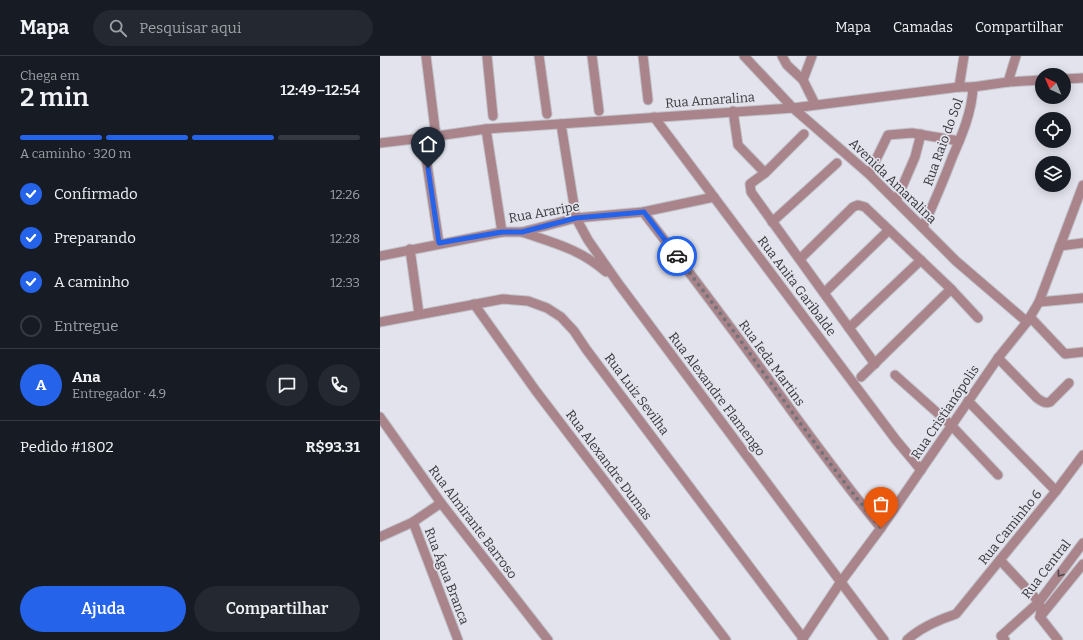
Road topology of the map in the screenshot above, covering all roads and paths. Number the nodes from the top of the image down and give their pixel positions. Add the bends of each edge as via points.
1 (426, 56) edge
2 (487, 56) edge
3 (540, 56) edge
4 (592, 56) edge
5 (643, 56) edge
6 (744, 56) edge
7 (782, 56) edge
8 (812, 56) edge
9 (964, 56) edge
10 (1016, 56) edge
11 (1083, 78) edge
12 (1071, 79) edge
13 (803, 80) junction
14 (1035, 80) edge
15 (1008, 82) junction
16 (958, 87) junction
17 (974, 87) junction
18 (648, 100) dead end
19 (815, 104) junction
20 (793, 108) junction
21 (599, 111) dead end
22 (733, 111) junction
23 (547, 114) dead end
24 (493, 116) dead end
25 (654, 117) junction
26 (561, 124) junction
27 (486, 129) junction
28 (804, 134) dead end
29 (921, 134) junction
30 (436, 137) junction
31 (423, 138) junction
32 (959, 141) junction
33 (380, 143) edge
34 (837, 163) dead end
35 (765, 173) junction
36 (869, 174) junction
37 (1083, 185) edge
38 (714, 197) junction
39 (896, 201) junction
40 (644, 212) junction
41 (576, 218) junction
42 (772, 222) junction
43 (923, 227) junction
44 (889, 230) junction
45 (502, 232) junction
46 (522, 232) junction
47 (439, 243) junction
48 (1083, 243) edge
49 (1060, 246) junction
50 (410, 249) junction
51 (380, 256) edge
52 (800, 259) junction
53 (921, 260) junction
54 (618, 283) junction
55 (951, 289) junction
56 (824, 293) junction
57 (1083, 298) edge
58 (1039, 302) junction
59 (474, 304) junction
60 (419, 314) junction
61 (978, 318) dead end
62 (1028, 320) junction
63 (380, 322) edge
64 (849, 328) junction
65 (1083, 352) edge
66 (998, 358) junction
67 (875, 364) junction
68 (895, 376) dead end
69 (861, 377) dead end
70 (1069, 383) dead end
71 (968, 401) junction
72 (380, 417) edge
73 (951, 425) junction
74 (1083, 455) edge
75 (921, 470) junction
76 (998, 475) dead end
77 (1056, 491) junction
78 (441, 503) junction
79 (413, 522) junction
80 (881, 528) junction
81 (380, 537) edge
82 (1083, 543) edge
83 (1000, 560) junction
84 (1083, 564) edge
85 (840, 583) junction
86 (1039, 602) junction
87 (1040, 617) junction
88 (802, 639) edge
89 (458, 640) edge
90 (548, 640) edge
91 (726, 640) edge
92 (884, 640) edge
93 (907, 640) edge
94 (1005, 640) edge
95 (1058, 640) edge

1 - 30 street
2 - 24 street
3 - 23 street
4 - 21 street
5 - 18 street
6 - 20 street, Avenida Amaralina
7 - 13 street via 786,65
8 - 13 street
9 - 16 street
10 - 15 street
11 - 12 street
13 - 19 street
14 - 15 street, Rua Amaralina
15 - 17 street, Rua Amaralina
16 - 17 street, Rua Amaralina
16 - 19 street, Rua Amaralina
17 - 32 street, Rua Raio do Sol via 971,107
19 - 20 street, Rua Amaralina
20 - 22 street, Rua Amaralina
20 - 36 street, Avenida Amaralina
22 - 25 street, Rua Amaralina
22 - 35 street via 738,145
25 - 26 street, Rua Amaralina
25 - 38 street, Rua Anita Garibalde
26 - 27 street, Rua Amaralina
26 - 41 street, Rua Alexandre Flamengo
27 - 30 street, Rua Amaralina
27 - 45 street
28 - 35 street
29 - 32 street
29 - 36 street via 888,135
29 - 39 street via 915,157
30 - 31 street, Rua Amaralina
31 - 33 street, Rua Amaralina
31 - 47 street
32 - 43 street, Rua Raio do Sol
34 - 42 street
35 - 42 street via 750,184 750,187
36 - 39 street, Avenida Amaralina
37 - 49 street, Rua Cristianópolis
38 - 40 street, Rua Araripe
38 - 75 street, Rua Anita Garibalde
39 - 43 street, Avenida Amaralina
40 - 41 street, Rua Araripe
40 - 80 street, Rua Ieda Martins via 824,456
41 - 46 street, Rua Araripe
41 - 54 street, Rua Alexandre Flamengo
42 - 52 street
43 - 62 street, Avenida Amaralina via 956,261
44 - 52 street via 865,207 858,205
44 - 53 street
44 - 56 street
45 - 46 street, Rua Araripe
45 - 47 street, Rua Araripe
46 - 54 street via 584,255
47 - 50 street, Rua Araripe
48 - 49 street
49 - 58 street, Rua Cristianópolis
50 - 51 street, Rua Araripe
50 - 60 street
52 - 56 street
53 - 55 street
53 - 64 street
54 - 85 street, Rua Alexandre Flamengo
55 - 61 street
55 - 67 street
56 - 64 street
57 - 58 street
58 - 62 street, Rua Cristianópolis
59 - 60 street, Rua Luiz Sevilha
59 - 88 street, Rua Luiz Sevilha via 503,299 528,301 561,317 574,331
59 - 91 street, Rua Alexandre Dumas via 536,391
60 - 63 street, Rua Luiz Sevilha
62 - 65 street, Avenida Amaralina via 1065,354
62 - 66 street, Rua Cristianópolis
64 - 67 street
66 - 70 street via 1043,402 1050,402
66 - 71 street, Rua Cristianópolis
67 - 69 street
68 - 73 street
71 - 73 street, Rua Cristianópolis
71 - 77 street
72 - 78 street, Rua Almirante Barroso
73 - 75 street, Rua Cristianópolis
73 - 76 street
74 - 77 street, Rua Caminho 6
75 - 80 street, Rua Cristianópolis
77 - 83 street, Rua Caminho 6
78 - 79 street
78 - 90 street, Rua Almirante Barroso
79 - 81 street
79 - 89 street, Rua Água Branca
80 - 85 street, Rua Cristianópolis
82 -> 86 street, Rua Central
83 - 86 street
83 - 93 street, Rua Caminho 6 via 956,614 936,621
84 - 87 street, Rua Central
85 - 88 street, Rua Cristianópolis
85 - 92 street, Rua Alexandre Flamengo
86 - 87 street
86 - 94 street, Rua Central via 1001,636
87 - 95 street

